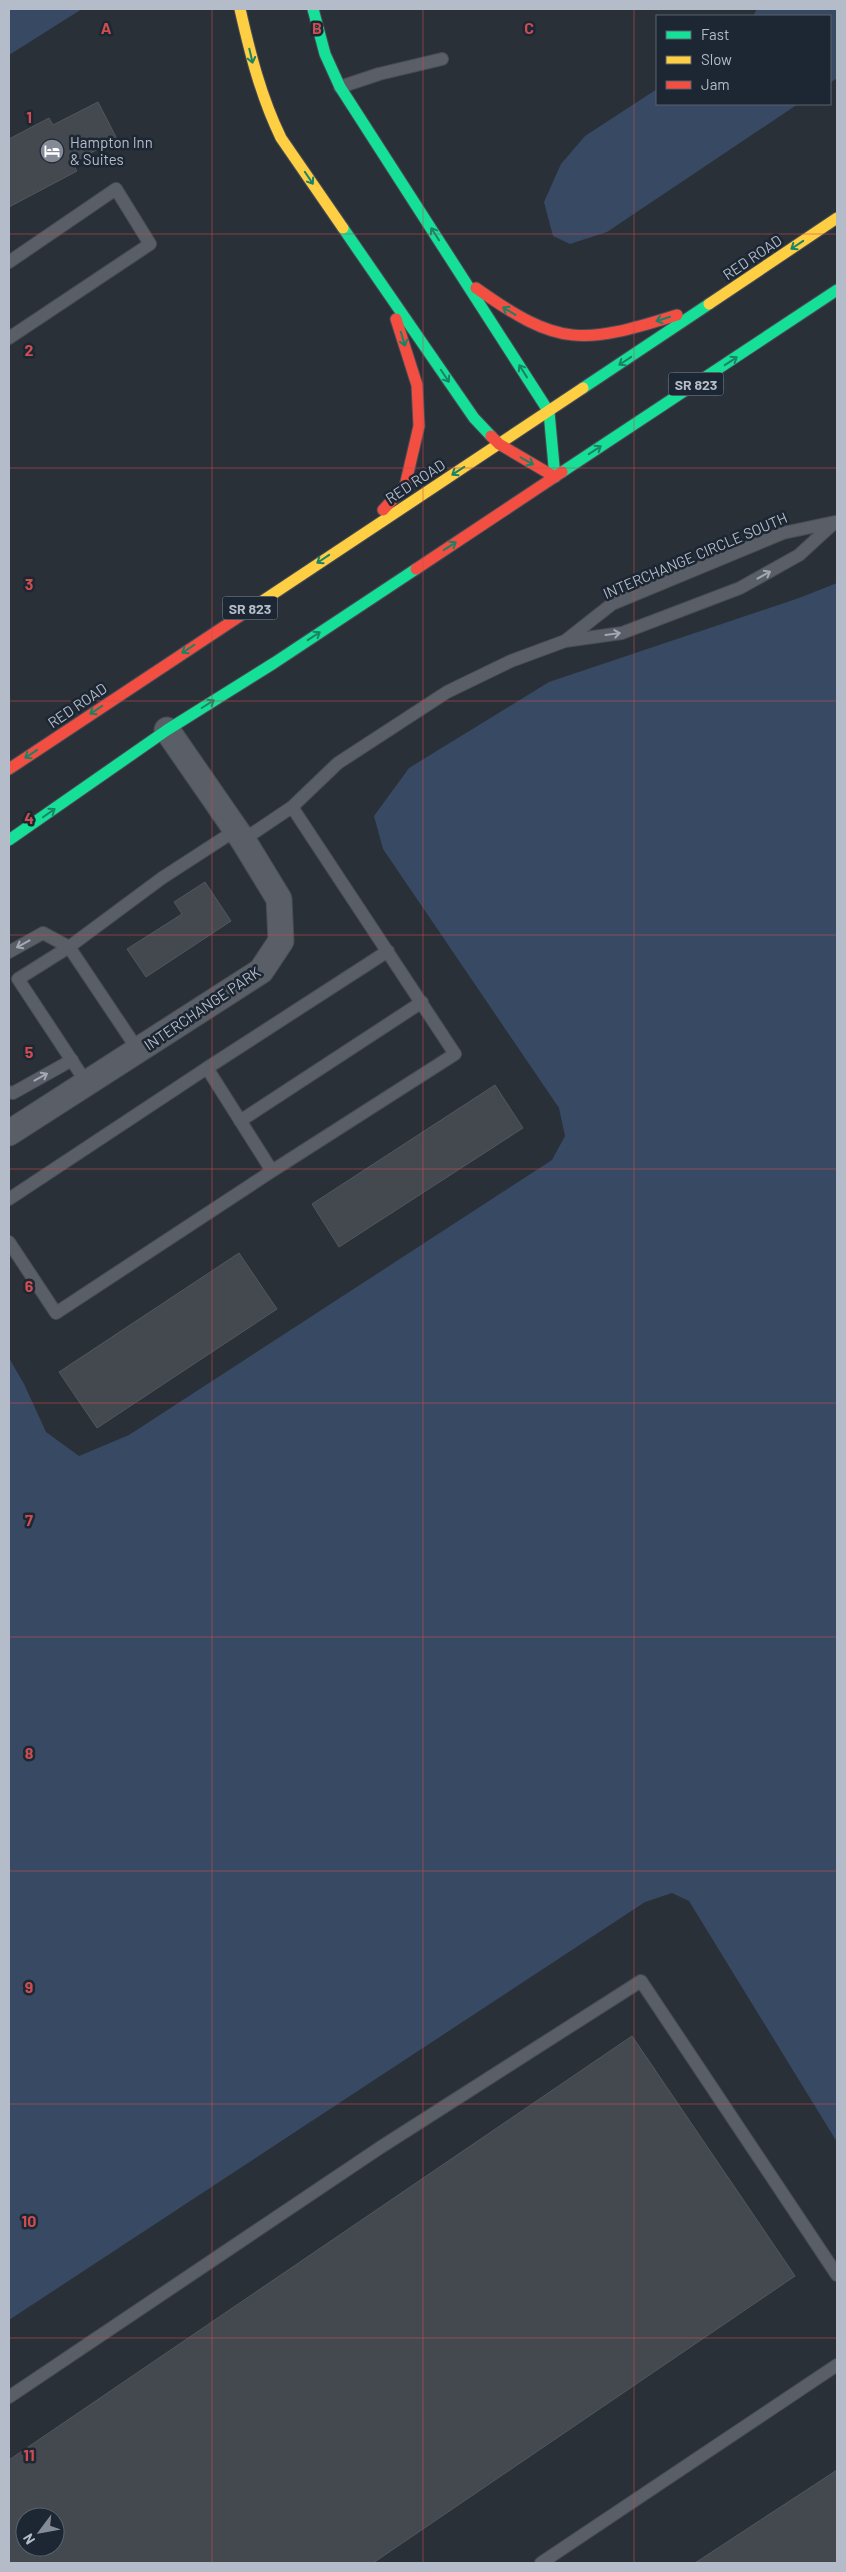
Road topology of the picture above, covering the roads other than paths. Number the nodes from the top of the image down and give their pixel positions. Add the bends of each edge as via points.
1 (240, 9) edge
2 (313, 9) edge
3 (442, 60) dead end
4 (340, 87) junction
5 (837, 218) edge
6 (9, 260) edge
7 (464, 278) junction
8 (837, 290) edge
9 (388, 293) junction
10 (709, 304) junction
11 (9, 338) edge
12 (549, 412) junction
13 (499, 444) junction
14 (555, 477) junction
15 (837, 522) edge
16 (364, 532) junction
17 (565, 640) junction
18 (167, 730) junction
19 (9, 769) edge
20 (292, 807) junction
21 (240, 835) junction
22 (9, 840) edge
23 (68, 946) junction
24 (388, 951) junction
25 (9, 952) edge
26 (422, 1002) junction
27 (138, 1050) junction
28 (72, 1060) junction
29 (207, 1068) junction
30 (86, 1082) junction
31 (9, 1092) edge
32 (240, 1120) junction
33 (9, 1132) edge
34 (272, 1171) junction
35 (9, 1199) edge
36 (9, 1242) edge
37 (837, 2275) edge
38 (837, 2365) edge
39 (9, 2397) edge
40 (541, 2563) edge

1 -> 9 main road via 253,67 281,138
2 - 4 main road via 325,54
3 - 4 lane via 379,74
7 -> 4 main road
5 -> 10 main road, RED ROAD / SR 823
6 - 11 lane via 116,189 150,244
10 -> 7 main road via 604,337 563,336 520,318
12 -> 7 main road
14 -> 8 main road, SR 823
9 -> 13 main road via 474,418
9 -> 16 main road via 417,385 419,426 405,486
10 -> 12 main road, RED ROAD / SR 823
12 - 13 main road, RED ROAD / SR 823
12 - 14 main road
13 -> 14 main road
13 -> 16 main road, RED ROAD / SR 823
18 -> 14 main road, SR 823
15 - 17 lane, INTERCHANGE CIRCLE SOUTH via 783,533 612,604
17 -> 15 lane via 622,633 740,588 799,555
16 -> 19 main road, RED ROAD / SR 823
17 - 20 lane, INTERCHANGE CIRCLE SOUTH via 511,661 447,692 338,763
18 - 21 street, INTERCHANGE PARK
22 -> 18 main road, SR 823
20 - 21 lane, INTERCHANGE CIRCLE SOUTH
20 - 24 lane
21 - 23 lane, INTERCHANGE CIRCLE SOUTH via 162,878
21 - 27 street, INTERCHANGE PARK via 278,899 281,941 261,972
23 -> 25 lane via 43,933
23 - 27 lane
23 - 28 lane, INTERCHANGE CIRCLE SOUTH via 18,979
24 - 26 lane
24 - 29 lane
26 - 32 lane
26 - 34 lane via 455,1054
27 - 30 street, INTERCHANGE PARK
28 - 30 lane
31 -> 28 lane via 13,1093
29 - 32 lane
29 - 35 lane
30 - 33 street, INTERCHANGE PARK
32 - 34 lane
34 - 36 lane via 56,1313
37 - 39 lane via 641,1981 381,2147
38 - 40 lane

